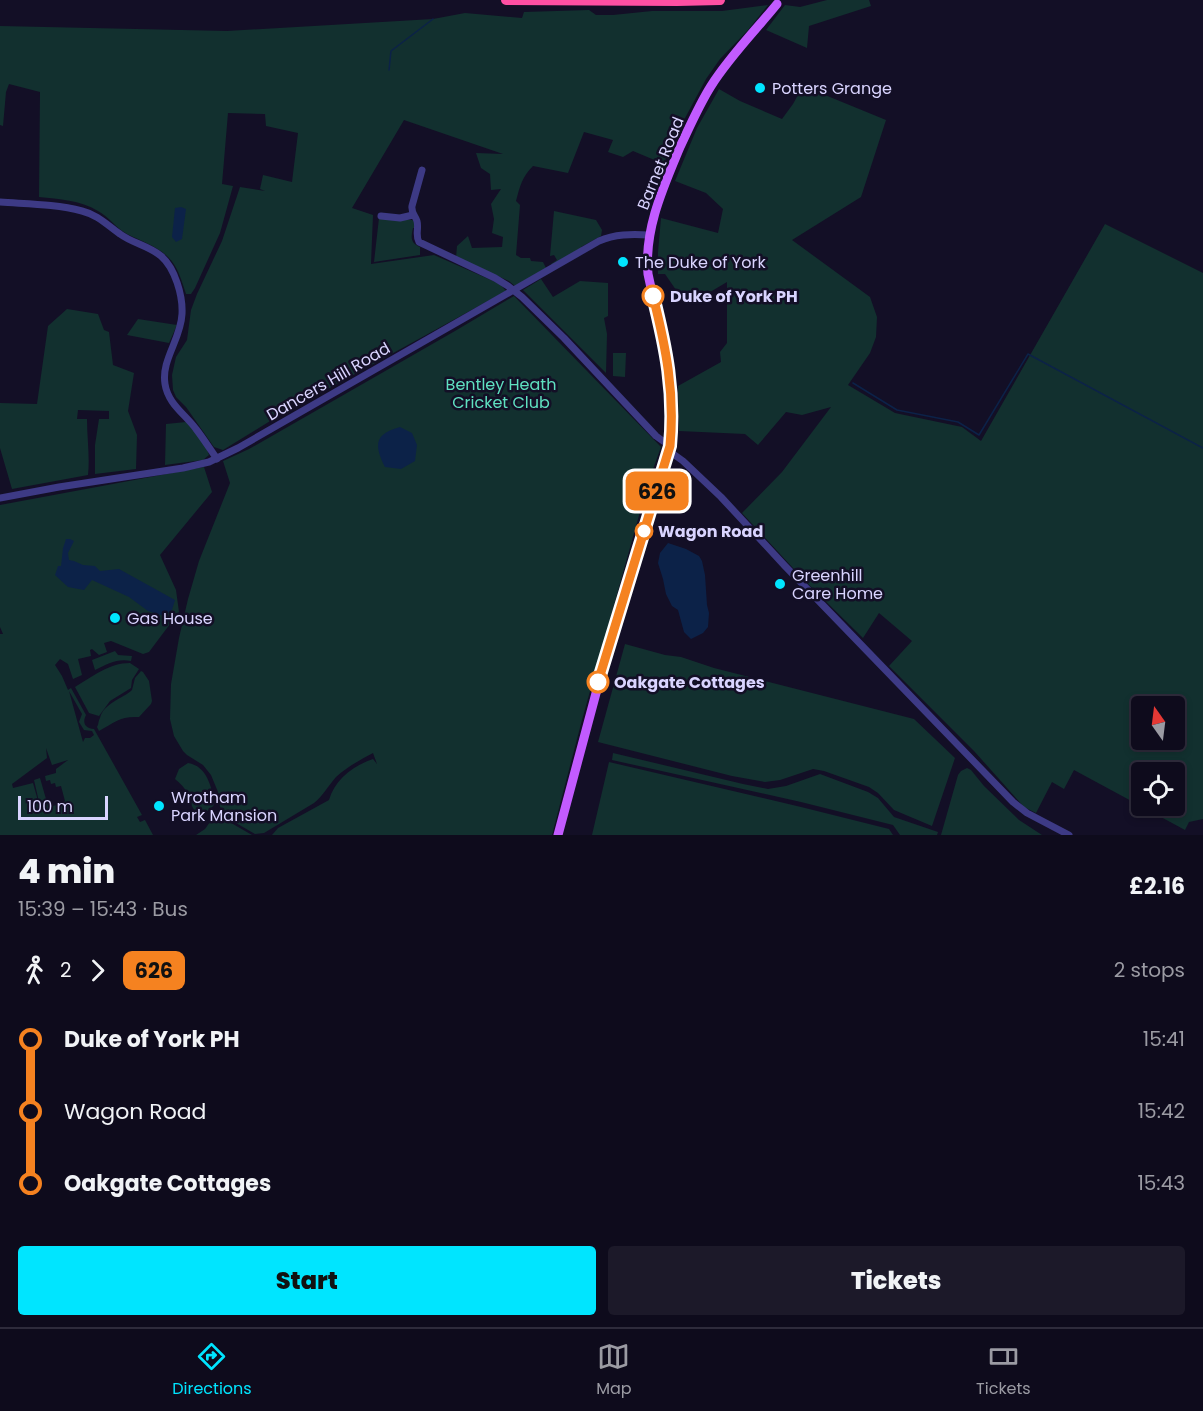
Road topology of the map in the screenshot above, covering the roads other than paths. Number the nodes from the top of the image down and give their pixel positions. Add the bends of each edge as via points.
1 (506, 0) edge
2 (720, 0) edge
3 (777, 4) dead end
4 (422, 170) dead end
5 (0, 202) edge
6 (413, 215) junction
7 (381, 216) dead end
8 (649, 235) junction
9 (514, 291) junction
10 (670, 448) junction
11 (217, 459) junction
12 (0, 498) edge
13 (558, 835) edge
14 (1069, 835) edge

1 - 2 highway
3 - 8 main road, Barnet Road via 719,74 698,109 657,204
4 - 6 street
5 - 11 street via 75,209 94,215 160,255 168,264 181,295 182,315 180,332 166,366 165,385 176,407
6 - 7 street
6 - 9 street via 421,244 495,278
8 - 9 street, Dancers Hill Road via 607,237
8 - 10 main road, Barnet Road via 648,274 670,374
9 - 10 street
9 - 11 street, Dancers Hill Road
10 - 13 main road, Barnet Road via 598,682
10 - 14 street via 1013,802
11 - 12 street, Dancers Hill Road

